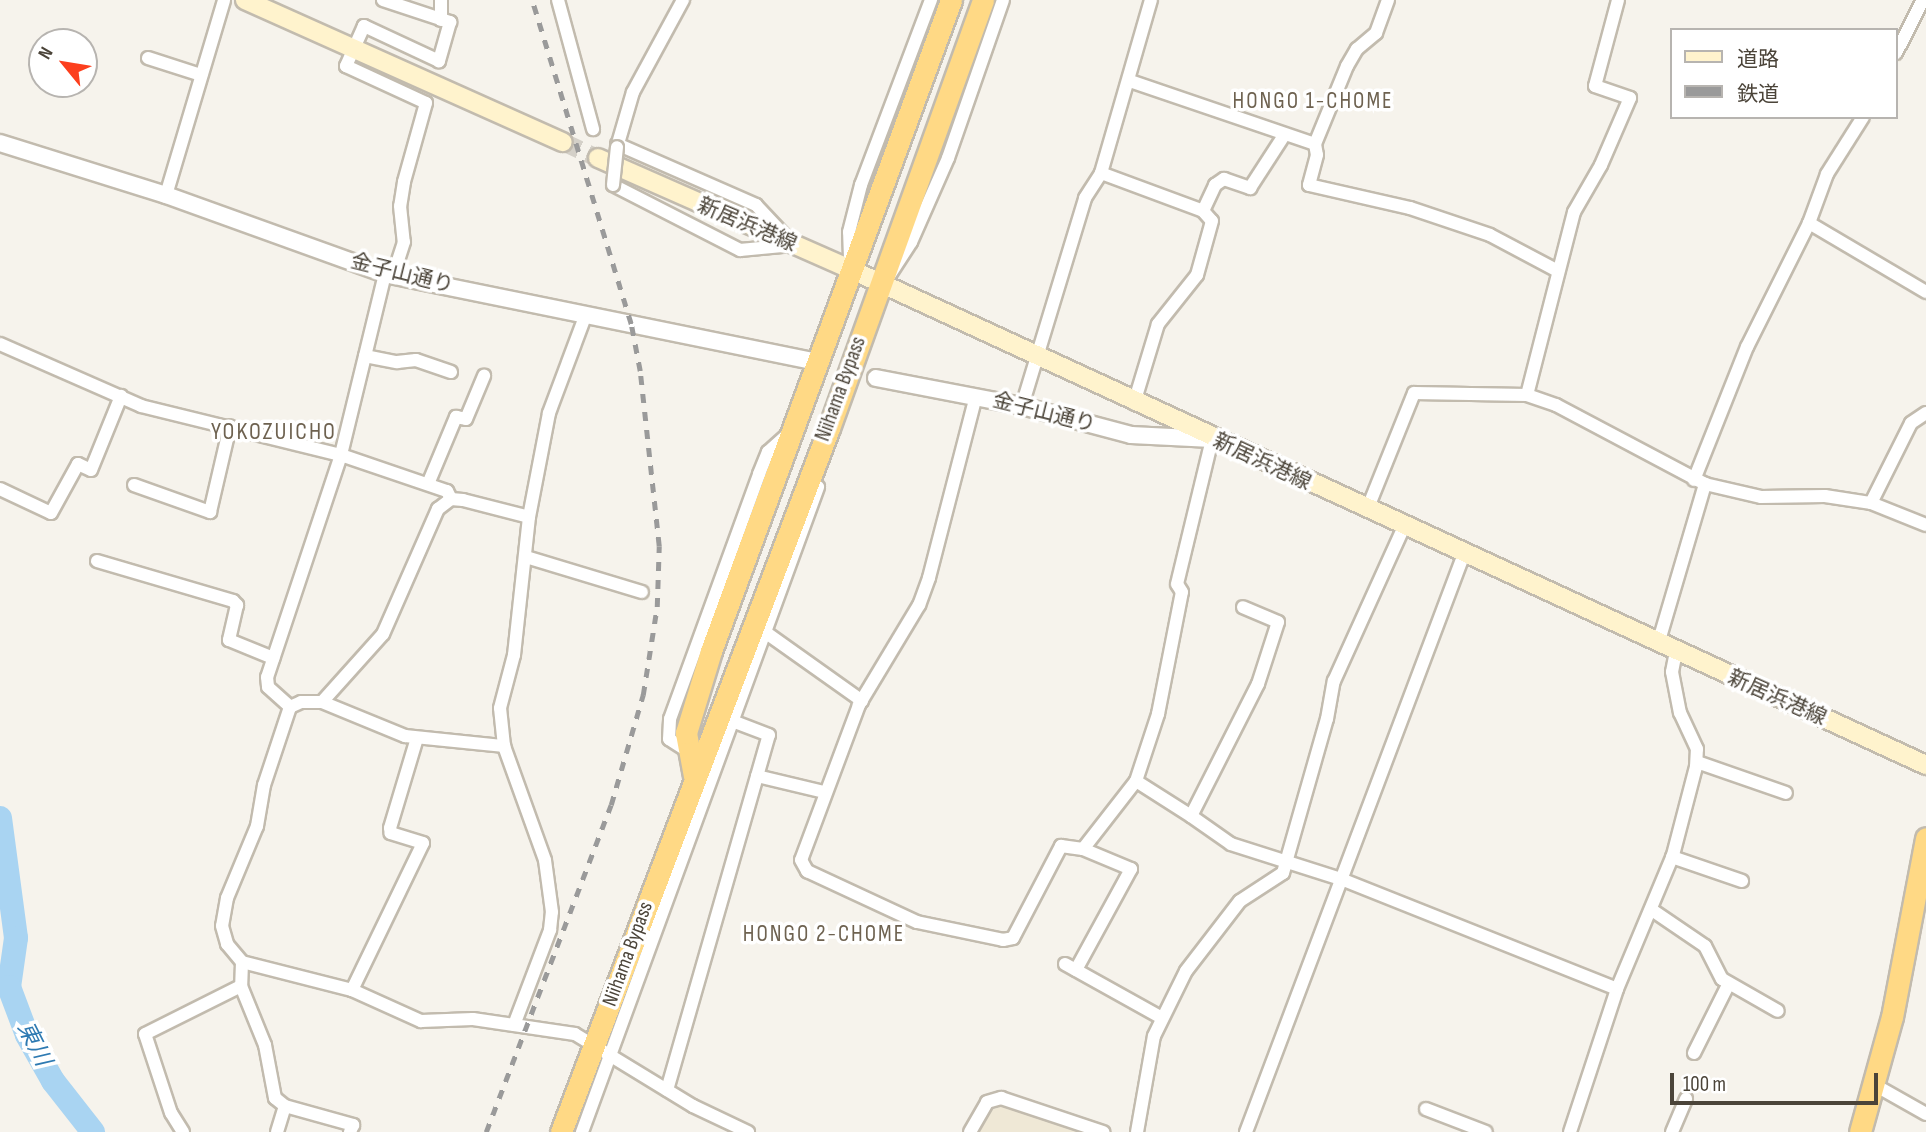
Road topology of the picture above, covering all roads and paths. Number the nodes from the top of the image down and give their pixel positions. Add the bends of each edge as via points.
1 (224, 0) edge
2 (245, 0) edge
3 (383, 0) edge
4 (441, 0) edge
5 (558, 0) edge
6 (683, 0) edge
7 (931, 0) edge
8 (951, 0) edge
9 (983, 0) edge
10 (1003, 0) edge
11 (1151, 0) edge
12 (1388, 0) edge
13 (1618, 0) edge
14 (1923, 0) edge
15 (441, 20) junction
16 (353, 47) junction
17 (1898, 49) edge
18 (148, 58) dead end
19 (201, 75) junction
20 (1130, 81) junction
21 (1862, 119) edge
22 (593, 129) dead end
23 (1283, 137) junction
24 (0, 142) edge
25 (563, 142) tunnel mouth
26 (1315, 144) junction
27 (617, 145) junction
28 (598, 158) tunnel mouth
29 (1101, 173) junction
30 (166, 195) junction
31 (1203, 211) junction
32 (1810, 223) junction
33 (793, 245) junction
34 (850, 269) junction
35 (1556, 270) junction
36 (389, 274) junction
37 (880, 283) junction
38 (1926, 292) edge
39 (586, 314) junction
40 (0, 344) edge
41 (365, 356) junction
42 (1037, 358) junction
43 (816, 362) junction
44 (451, 372) dead end
45 (484, 376) dead end
46 (876, 378) dead end
47 (1527, 395) junction
48 (121, 396) junction
49 (976, 396) junction
50 (1134, 403) junction
51 (1022, 406) junction
52 (1926, 413) edge
53 (230, 426) junction
54 (829, 428) junction
55 (1212, 439) junction
56 (341, 455) junction
57 (1699, 482) junction
58 (428, 484) junction
59 (134, 485) dead end
60 (0, 489) edge
61 (451, 499) junction
62 (1871, 503) junction
63 (1367, 510) junction
64 (529, 517) junction
65 (1926, 525) edge
66 (1404, 527) junction
67 (1464, 554) junction
68 (526, 557) junction
69 (97, 561) dead end
70 (642, 592) dead end
71 (1243, 607) dead end
72 (765, 632) junction
73 (1658, 644) junction
74 (1676, 652) junction
75 (273, 658) junction
76 (862, 701) junction
77 (323, 702) junction
78 (290, 707) junction
79 (733, 721) junction
80 (417, 738) junction
81 (503, 746) junction
82 (1697, 762) junction
83 (1926, 765) edge
84 (694, 776) junction
85 (757, 776) junction
86 (1136, 781) junction
87 (824, 792) junction
88 (1786, 793) dead end
89 (1191, 816) junction
90 (1926, 838) edge
91 (1083, 849) junction
92 (1672, 857) junction
93 (1284, 859) junction
94 (1341, 879) junction
95 (1742, 881) dead end
96 (1652, 910) junction
97 (242, 962) junction
98 (1729, 983) junction
99 (241, 986) junction
100 (1617, 989) junction
101 (352, 990) junction
102 (1778, 1011) dead end
103 (1162, 1018) junction
104 (514, 1025) junction
105 (603, 1048) junction
106 (1694, 1053) dead end
107 (1873, 1084) junction
108 (667, 1090) junction
109 (1686, 1099) dead end
110 (285, 1105) junction
111 (1426, 1109) dead end
112 (1926, 1114) edge
113 (1572, 1131) edge
114 (183, 1132) edge
115 (277, 1132) edge
116 (350, 1132) edge
117 (561, 1132) edge
118 (582, 1132) edge
119 (748, 1132) edge
120 (970, 1132) edge
121 (1103, 1132) edge
122 (1137, 1132) edge
123 (1246, 1132) edge
124 (1486, 1132) edge
125 (1672, 1132) edge
126 (1860, 1132) edge

1 - 19 street
2 - 16 main road
3 - 15 street
4 - 15 street
5 - 22 street
6 - 27 street via 633,92
7 - 34 street via 861,185 849,232
8 - 34 highway, Niihama Bypass
9 - 37 highway, Niihama Bypass
10 - 37 street via 948,158 917,230 896,271
11 - 20 street
12 - 26 street via 1376,33 1357,49 1347,66
13 - 35 street via 1595,86 1630,98 1601,165 1574,212
14 - 17 street
15 - 16 street via 450,23 439,61 364,26
16 - 25 main road
16 - 36 street via 346,66 426,103 400,206 404,242
18 - 19 street
19 - 30 street
20 - 23 street
20 - 29 street via 1119,104
21 - 32 street via 1827,174
23 - 26 street
23 - 31 street via 1250,188 1224,179 1215,185
24 - 30 street, 金子山通り
26 - 35 street via 1317,155 1309,185 1410,208 1490,235
27 - 33 street via 756,205
27 - 33 street, bridge via 613,184 740,250
28 - 33 main road, 新居浜港線
29 - 31 street
29 - 42 street via 1085,198
30 - 36 street, 金子山通り
31 - 50 street via 1212,221 1205,255 1197,275 1163,313
32 - 38 street
32 - 57 street via 1747,346
33 - 34 main road, 新居浜港線
34 - 37 main road, 新居浜港線
34 - 43 highway, Niihama Bypass
35 - 47 street via 1551,313
36 - 39 street, 金子山通り
36 - 41 street
37 - 42 main road, 新居浜港線
37 - 54 highway, Niihama Bypass
39 - 43 street, 金子山通り
39 - 64 street via 549,413
40 - 48 street
41 - 44 street via 416,360
41 - 56 street
42 - 50 main road, 新居浜港線
42 - 51 street
43 - 84 highway, Niihama Bypass via 711,651 687,733 686,750
45 - 58 street via 466,419 456,417
46 - 49 street, 金子山通り
47 - 57 street via 1556,405
47 - 63 street via 1414,393
48 - 53 street via 154,410
48 - 60 street via 91,470 78,464 51,513
49 - 51 street, 金子山通り
49 - 76 street via 926,587
50 - 55 main road, 新居浜港線
51 - 55 street, 金子山通り via 1131,435
52 - 62 street via 1910,423
53 - 56 street
53 - 59 street via 210,512
54 - 72 street via 825,466
54 - 84 highway, Niihama Bypass
55 - 63 main road, 新居浜港線
55 - 86 street via 1177,584 1182,593 1171,660
56 - 58 street
56 - 75 street
57 - 62 street via 1761,496 1825,496
57 - 73 street
58 - 61 street via 447,491
61 - 64 street
61 - 77 street via 438,509 383,634
62 - 65 street
63 - 66 main road, 新居浜港線
64 - 68 street
66 - 67 main road, 新居浜港線
66 - 93 street via 1334,681 1327,719
67 - 73 main road, 新居浜港線
67 - 94 street
68 - 70 street
68 - 81 street via 514,654 500,708
69 - 75 street via 233,601 237,605 229,640
71 - 89 street via 1278,622 1258,684
72 - 76 street
72 - 79 street
73 - 74 main road, 新居浜港線
74 - 82 street via 1672,672
74 - 83 main road, 新居浜港線
75 - 78 street via 268,687
76 - 87 street
77 - 78 street
77 - 80 street via 372,726
78 - 97 street via 264,785 257,826 227,898 222,926 227,944
79 - 85 street via 769,735
79 - 105 street
80 - 81 street
80 - 101 street via 390,828 391,833 423,843
81 - 104 street via 545,860 552,912 550,930
82 - 88 street
82 - 92 street
84 - 105 highway, Niihama Bypass
85 - 87 street
85 - 108 street
86 - 89 street
86 - 91 street
87 - 91 street via 802,866 930,925 1003,940 1013,938 1061,846
89 - 93 street via 1231,844
90 - 107 highway via 1901,979
91 - 103 street via 1131,869 1071,967
92 - 95 street
92 - 96 street
93 - 94 street
93 - 103 street via 1283,873 1240,901 1210,938 1186,971
94 - 100 street
94 - 123 street
96 - 98 street via 1705,946 1722,979
96 - 100 street
97 - 99 street
97 - 101 street
98 - 102 street
98 - 106 street
99 - 110 street via 265,1045 275,1098
99 - 114 street via 145,1034 171,1113
100 - 113 street
101 - 104 street via 421,1021 473,1019
103 - 122 street via 1147,1059
104 - 105 street via 575,1034
105 - 108 street
105 - 117 highway, Niihama Bypass
105 - 118 street
107 - 112 street
107 - 126 highway
108 - 119 street
109 - 125 street
110 - 115 street
110 - 116 street via 353,1125
111 - 124 street
120 - 121 street via 987,1102 1001,1098

